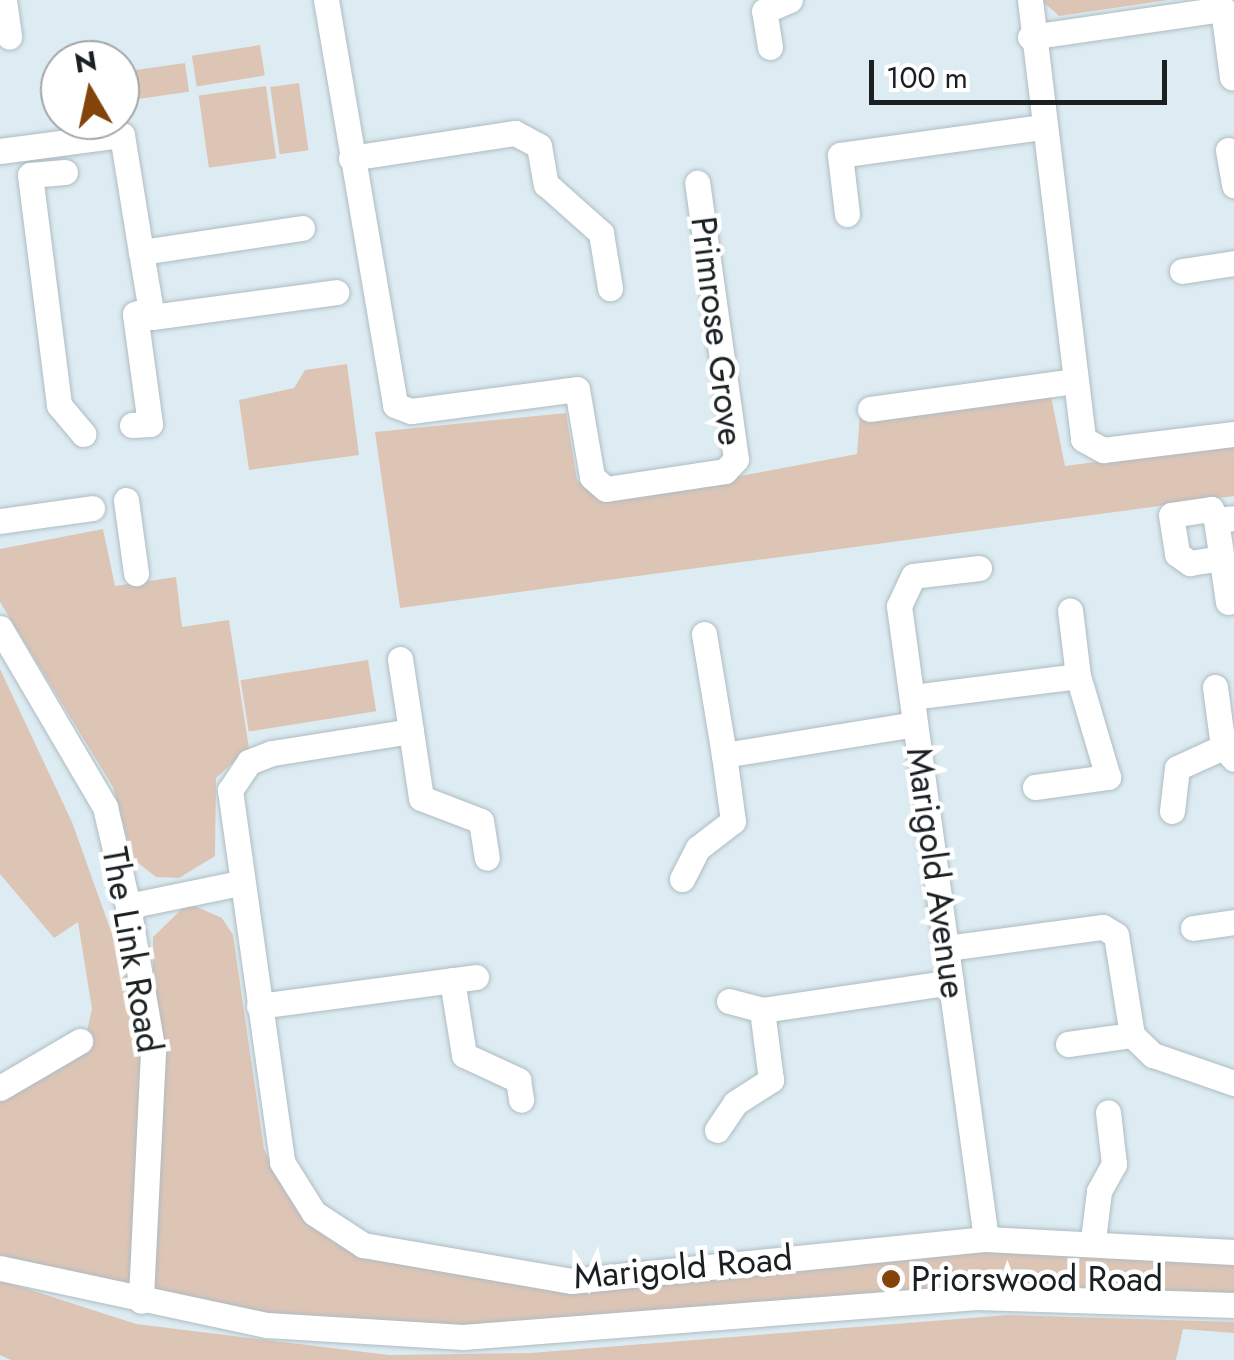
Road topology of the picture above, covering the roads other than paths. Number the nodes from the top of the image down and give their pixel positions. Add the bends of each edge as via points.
1 (4, 0) edge
2 (326, 0) edge
3 (790, 0) edge
4 (1030, 0) edge
5 (1222, 4) edge
6 (1030, 36) junction
7 (9, 37) dead end
8 (770, 47) dead end
9 (1232, 78) edge
10 (1041, 127) junction
11 (1228, 150) dead end
12 (0, 151) edge
13 (351, 158) junction
14 (64, 172) dead end
15 (697, 183) dead end
16 (1234, 185) edge
17 (847, 214) dead end
18 (302, 228) dead end
19 (141, 252) junction
20 (1234, 263) edge
21 (1182, 271) dead end
22 (610, 288) dead end
23 (336, 292) dead end
24 (150, 309) junction
25 (1074, 381) junction
26 (870, 409) dead end
27 (132, 425) dead end
28 (83, 434) dead end
29 (1234, 434) edge
30 (126, 500) dead end
31 (92, 508) dead end
32 (1225, 519) edge
33 (0, 521) edge
34 (1221, 558) junction
35 (979, 568) dead end
36 (136, 574) dead end
37 (1228, 602) dead end
38 (1070, 610) dead end
39 (0, 628) edge
40 (704, 634) dead end
41 (400, 660) dead end
42 (1078, 676) junction
43 (1215, 687) dead end
44 (912, 697) junction
45 (916, 724) junction
46 (411, 731) junction
47 (1228, 753) edge
48 (724, 755) junction
49 (1035, 788) dead end
50 (1172, 812) dead end
51 (487, 858) dead end
52 (682, 880) dead end
53 (240, 883) junction
54 (128, 906) junction
55 (1234, 922) edge
56 (1193, 928) dead end
57 (947, 948) junction
58 (952, 982) junction
59 (729, 1001) dead end
60 (259, 1006) junction
61 (762, 1010) junction
62 (1132, 1035) junction
63 (80, 1040) dead end
64 (1068, 1044) dead end
65 (1234, 1083) edge
66 (1, 1085) edge
67 (522, 1100) dead end
68 (1108, 1112) dead end
69 (717, 1130) dead end
70 (986, 1239) junction
71 (1093, 1240) junction
72 (1234, 1252) edge
73 (0, 1268) edge
74 (141, 1301) junction
75 (1234, 1305) edge

1 - 7 street
2 - 13 street, Primrose Grove
3 - 8 street via 764,11
4 - 6 street
5 - 6 street
5 - 9 street
6 - 10 street
10 - 17 street via 840,155
10 - 25 street
11 - 16 street
12 - 19 street via 122,135
13 - 15 street, Primrose Grove via 394,405 412,411 577,389 592,477 606,489 724,472 736,459
13 - 22 street via 515,133 539,146 546,184 601,234
14 - 28 street via 30,175 59,405
18 - 19 street
19 - 24 street
20 - 21 street
23 - 24 street via 152,318
24 - 27 street via 136,314 150,424
25 - 26 street
25 - 29 street via 1083,439 1103,450
30 - 36 street
31 - 33 street
32 - 34 street
32 - 34 street via 1210,509 1171,515 1177,554 1190,564
34 - 37 street
35 - 44 street, Marigold Avenue via 913,576 900,606
38 - 42 street
39 - 54 street, The Link Road via 105,807
40 - 48 street
41 - 46 street
42 - 44 street
42 - 49 street via 1108,777
43 - 47 street
44 - 45 street, Marigold Avenue
45 - 48 street
45 - 57 street, Marigold Avenue
46 - 51 street via 420,798 481,821
46 - 53 street, Marigold Road via 249,762 230,790
47 - 50 street via 1177,768
48 - 52 street via 733,821 698,848
53 - 54 street
53 - 60 street, Marigold Road
54 - 74 street, The Link Road via 154,1052
55 - 56 street
57 - 58 street, Marigold Avenue
57 - 62 street via 1103,926 1116,935
58 - 61 street
58 - 70 street, Marigold Avenue
59 - 61 street
60 - 67 street via 464,978 464,1055 518,1080
60 - 70 street, Marigold Road via 282,1162 314,1213 363,1244 571,1281
61 - 69 street via 771,1080 735,1103
62 - 64 street
62 - 65 street via 1153,1055
63 - 66 street
68 - 71 street via 1114,1164 1099,1191
70 - 71 street, Marigold Road
71 - 72 street, Marigold Road
73 - 74 street
74 - 75 street via 267,1325 463,1337 976,1297

